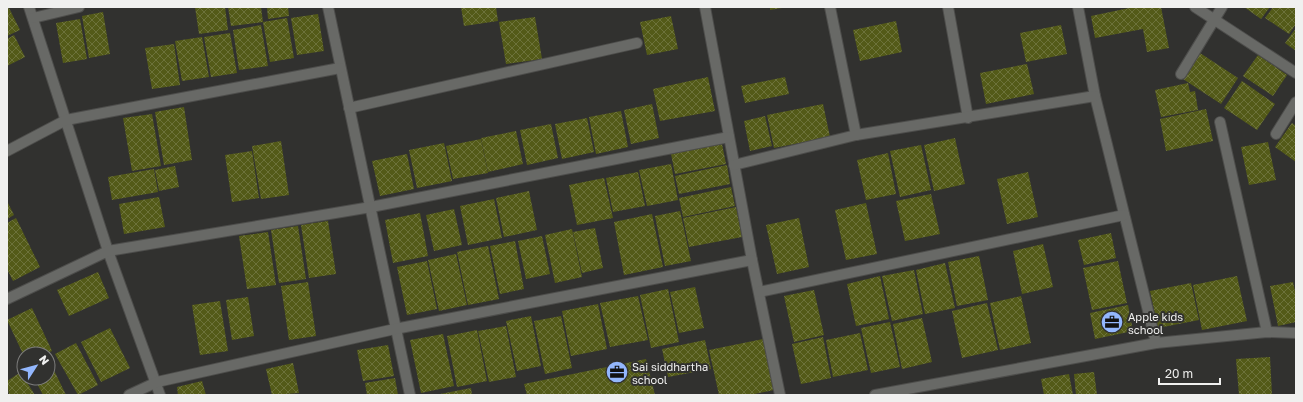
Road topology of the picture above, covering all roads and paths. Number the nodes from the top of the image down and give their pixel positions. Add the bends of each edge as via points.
1 (29, 7) edge
2 (79, 7) edge
3 (328, 7) edge
4 (706, 7) edge
5 (830, 7) edge
6 (948, 7) edge
7 (1078, 7) edge
8 (1195, 7) edge
9 (1222, 7) edge
10 (33, 18) junction
11 (1213, 19) junction
12 (637, 43) dead end
13 (340, 68) junction
14 (1296, 73) edge
15 (1181, 74) dead end
16 (1095, 96) junction
17 (1296, 102) edge
18 (349, 108) junction
19 (968, 118) junction
20 (66, 120) junction
21 (1220, 122) dead end
22 (1276, 134) dead end
23 (856, 135) junction
24 (729, 137) junction
25 (7, 151) edge
26 (734, 165) junction
27 (371, 207) junction
28 (1124, 215) junction
29 (108, 251) junction
30 (752, 260) junction
31 (758, 292) junction
32 (7, 299) edge
33 (395, 330) junction
34 (1267, 332) junction
35 (1296, 332) edge
36 (1156, 342) junction
37 (156, 382) junction
38 (128, 395) edge
39 (160, 395) edge
40 (410, 395) edge
41 (780, 395) edge
42 (874, 395) edge

1 - 10 street
2 - 10 street
3 - 13 street
4 - 24 street
5 - 23 street
6 - 19 street
7 - 16 street
8 - 11 street
9 - 11 street
10 - 20 street
11 - 14 street
11 - 15 street
12 - 18 street
13 - 18 street
13 - 20 street
16 - 19 street
16 - 28 street
17 - 22 street
18 - 27 street
19 - 23 street
20 - 25 street
20 - 29 street
21 - 34 street
23 - 26 street
24 - 26 street
24 - 27 street
26 - 30 street
27 - 29 street
27 - 33 street
28 - 31 street
28 - 36 street
29 - 32 street
29 - 37 street
30 - 31 street
30 - 33 street
31 - 41 street
33 - 37 street
33 - 40 street
34 - 35 street
34 - 36 street
36 - 42 street
37 - 38 street
37 - 39 street

